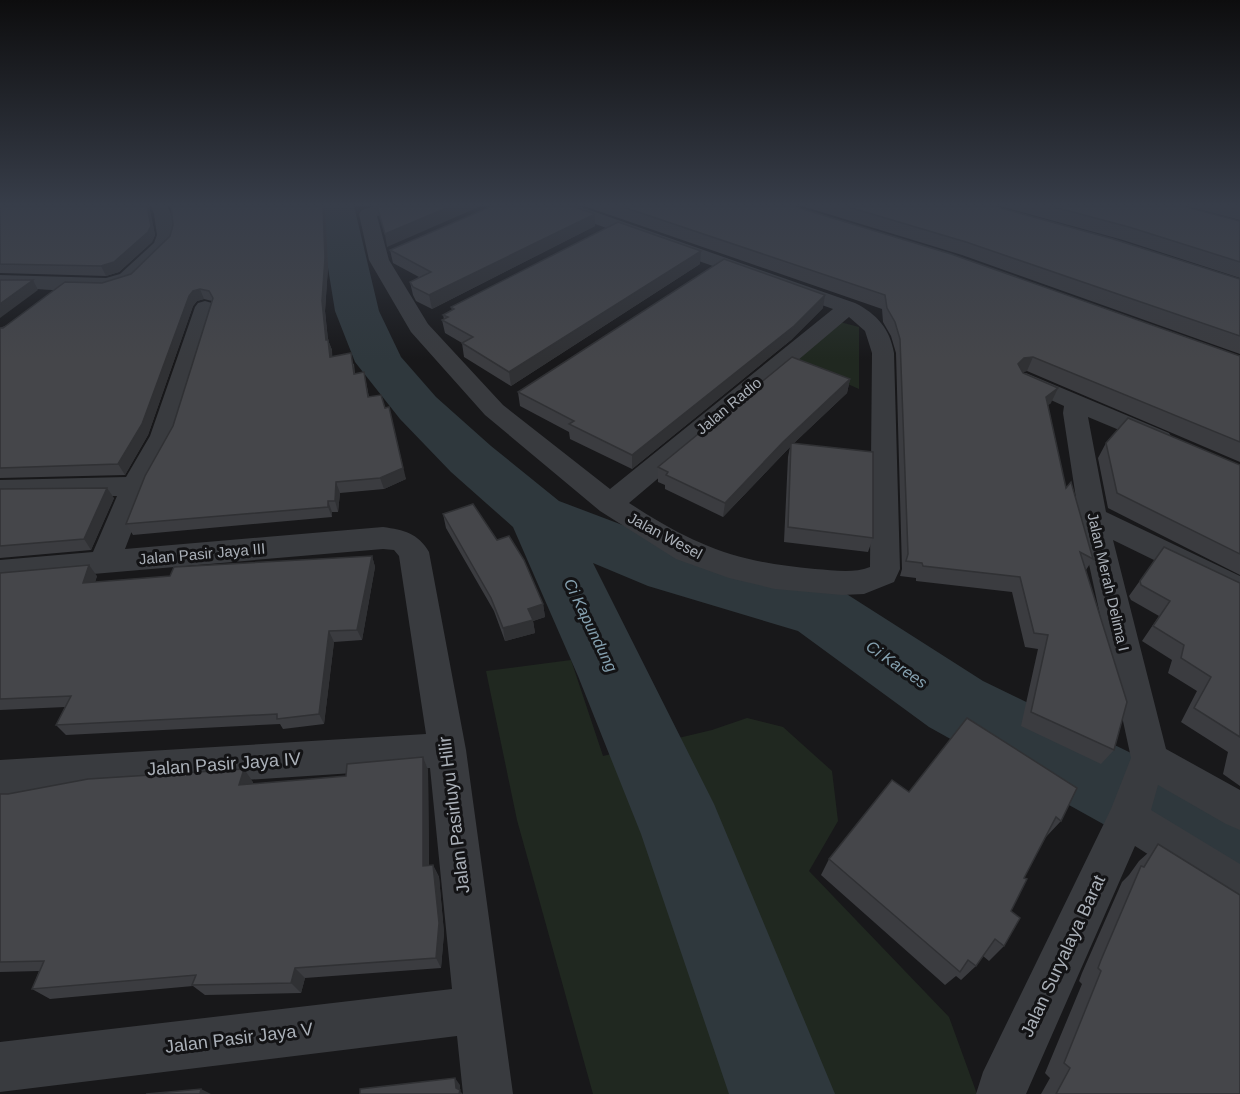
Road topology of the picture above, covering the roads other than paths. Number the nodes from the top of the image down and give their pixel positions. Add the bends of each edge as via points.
1 (151, 257) edge
2 (390, 257) edge
3 (706, 257) edge
4 (720, 262) junction
5 (700, 274) edge
6 (0, 281) edge
7 (67, 282) junction
8 (41, 301) edge
9 (205, 307) dead end
10 (848, 307) junction
11 (1026, 380) edge
12 (1077, 403) junction
13 (1186, 450) edge
14 (135, 486) junction
15 (0, 489) edge
16 (610, 504) junction
17 (1093, 518) junction
18 (403, 541) joint
19 (104, 563) junction
20 (0, 571) edge
21 (1240, 590) edge
22 (447, 750) junction
23 (0, 778) edge
24 (1138, 789) junction
25 (1240, 811) edge
26 (1240, 888) edge
27 (477, 1010) junction
28 (0, 1067) edge
29 (488, 1094) edge
30 (1001, 1094) edge

1 - 7 street via 134,274 111,283
2 - 16 street, Jalan Wesel via 429,322 504,404
3 - 4 street
4 - 5 street
4 - 10 street
6 - 7 street
7 - 8 street
9 - 14 street via 163,435
10 - 16 street, Jalan Radio
10 - 16 street, Jalan Wesel via 870,320 883,353 883,574 864,582 842,583 775,577 729,567 687,551
11 - 12 street
12 - 13 street
12 - 17 street, Jalan Merah Delima I via 1075,413
14 - 15 street
14 - 19 street
17 - 21 street
17 - 24 street, Jalan Merah Delima I
18 - 19 street, Jalan Pasir Jaya III via 383,538
18 - 22 street, Jalan Pasirluyu Hilir via 414,552
19 - 20 street, Jalan Pasir Jaya III
22 - 23 street, Jalan Pasir Jaya IV
22 - 27 street, Jalan Pasirluyu Hilir
24 - 25 street
24 - 26 street
24 - 30 street, Jalan Suryalaya Barat
27 - 28 street, Jalan Pasir Jaya V
27 - 29 street, Jalan Pasirluyu Hilir

